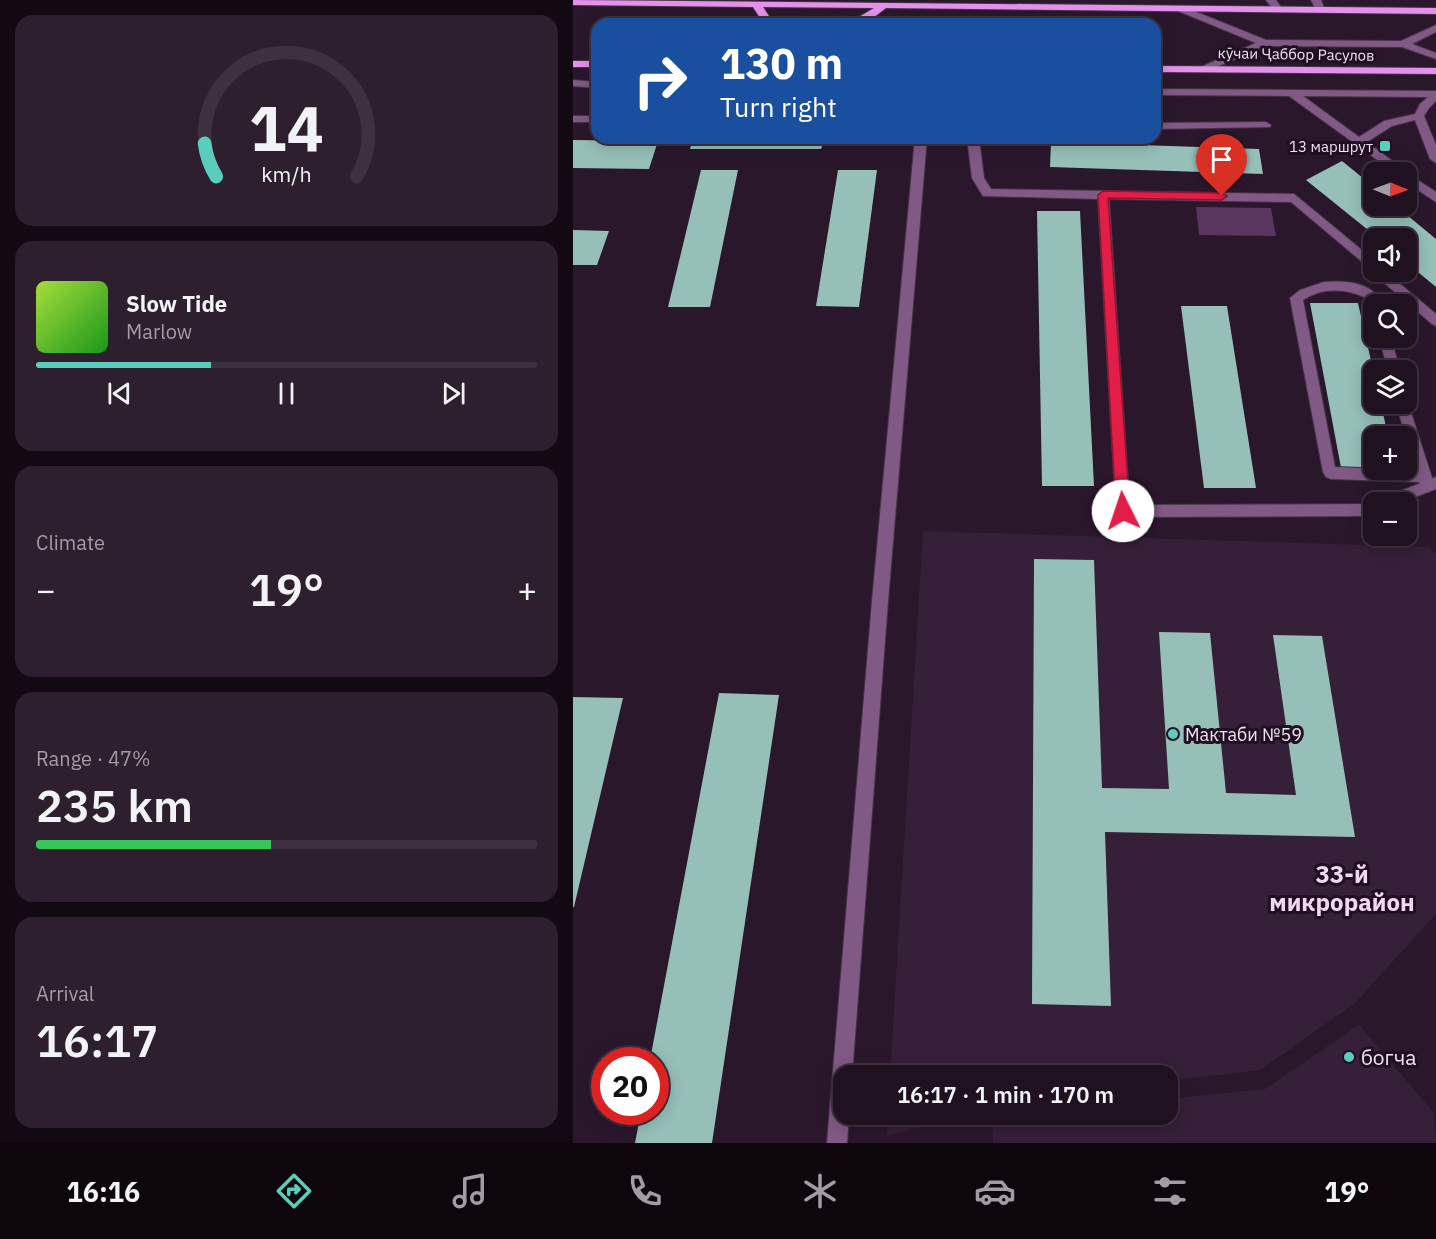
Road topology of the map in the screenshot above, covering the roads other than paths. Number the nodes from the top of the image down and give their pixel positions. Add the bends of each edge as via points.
1 (1271, 0) edge
2 (573, 2) edge
3 (685, 2) edge
4 (756, 4) junction
5 (922, 4) edge
6 (1024, 4) edge
7 (1318, 5) edge
8 (882, 7) junction
9 (1181, 9) junction
10 (1278, 10) junction
11 (1436, 11) edge
12 (767, 18) edge
13 (865, 18) edge
14 (1436, 28) edge
15 (1265, 43) junction
16 (1403, 44) junction
17 (1436, 56) edge
18 (573, 64) edge
19 (591, 64) edge
20 (1207, 68) junction
21 (1161, 69) edge
22 (1436, 71) edge
23 (573, 83) edge
24 (591, 84) edge
25 (1161, 92) edge
26 (1293, 94) junction
27 (1436, 95) edge
28 (1419, 116) junction
29 (573, 119) edge
30 (591, 119) edge
31 (1266, 125) dead end
32 (1161, 126) edge
33 (1430, 131) edge
34 (1358, 142) junction
35 (920, 144) edge
36 (974, 144) edge
37 (1436, 159) edge
38 (1387, 162) edge
39 (1417, 184) edge
40 (1103, 195) junction
41 (1436, 198) edge
42 (1363, 258) edge
43 (1391, 282) edge
44 (1370, 294) edge
45 (1436, 321) edge
46 (1406, 414) edge
47 (1429, 482) edge
48 (1408, 492) edge
49 (1363, 510) edge
50 (837, 1143) edge

1 - 10 street
2 - 3 main road
3 - 4 main road
4 - 8 main road
4 - 12 main road
5 - 6 main road
5 - 8 main road
6 - 9 main road
7 - 10 main road
7 - 11 main road
8 - 13 main road
9 - 10 main road
9 - 15 street
14 - 16 street
15 - 16 street
15 - 20 street
16 - 17 street
18 - 19 main road
20 - 21 main road, кӯчаи Ҷаббор Расулов
20 - 22 main road, кӯчаи Ҷаббор Расулов
23 - 24 street
25 - 26 street
26 - 27 street
26 - 34 street
27 - 28 street
28 - 33 street
28 - 34 street via 1388,123
29 - 30 street
31 - 32 street
33 - 37 street
34 - 38 street
35 - 50 street
36 - 40 street via 978,178 987,193
39 - 41 street
40 - 42 street via 1294,198
40 - 49 street via 1123,511
43 - 45 street
44 - 47 street via 1363,289 1319,285 1296,298 1328,468 1331,474
46 - 47 street
47 - 48 street

